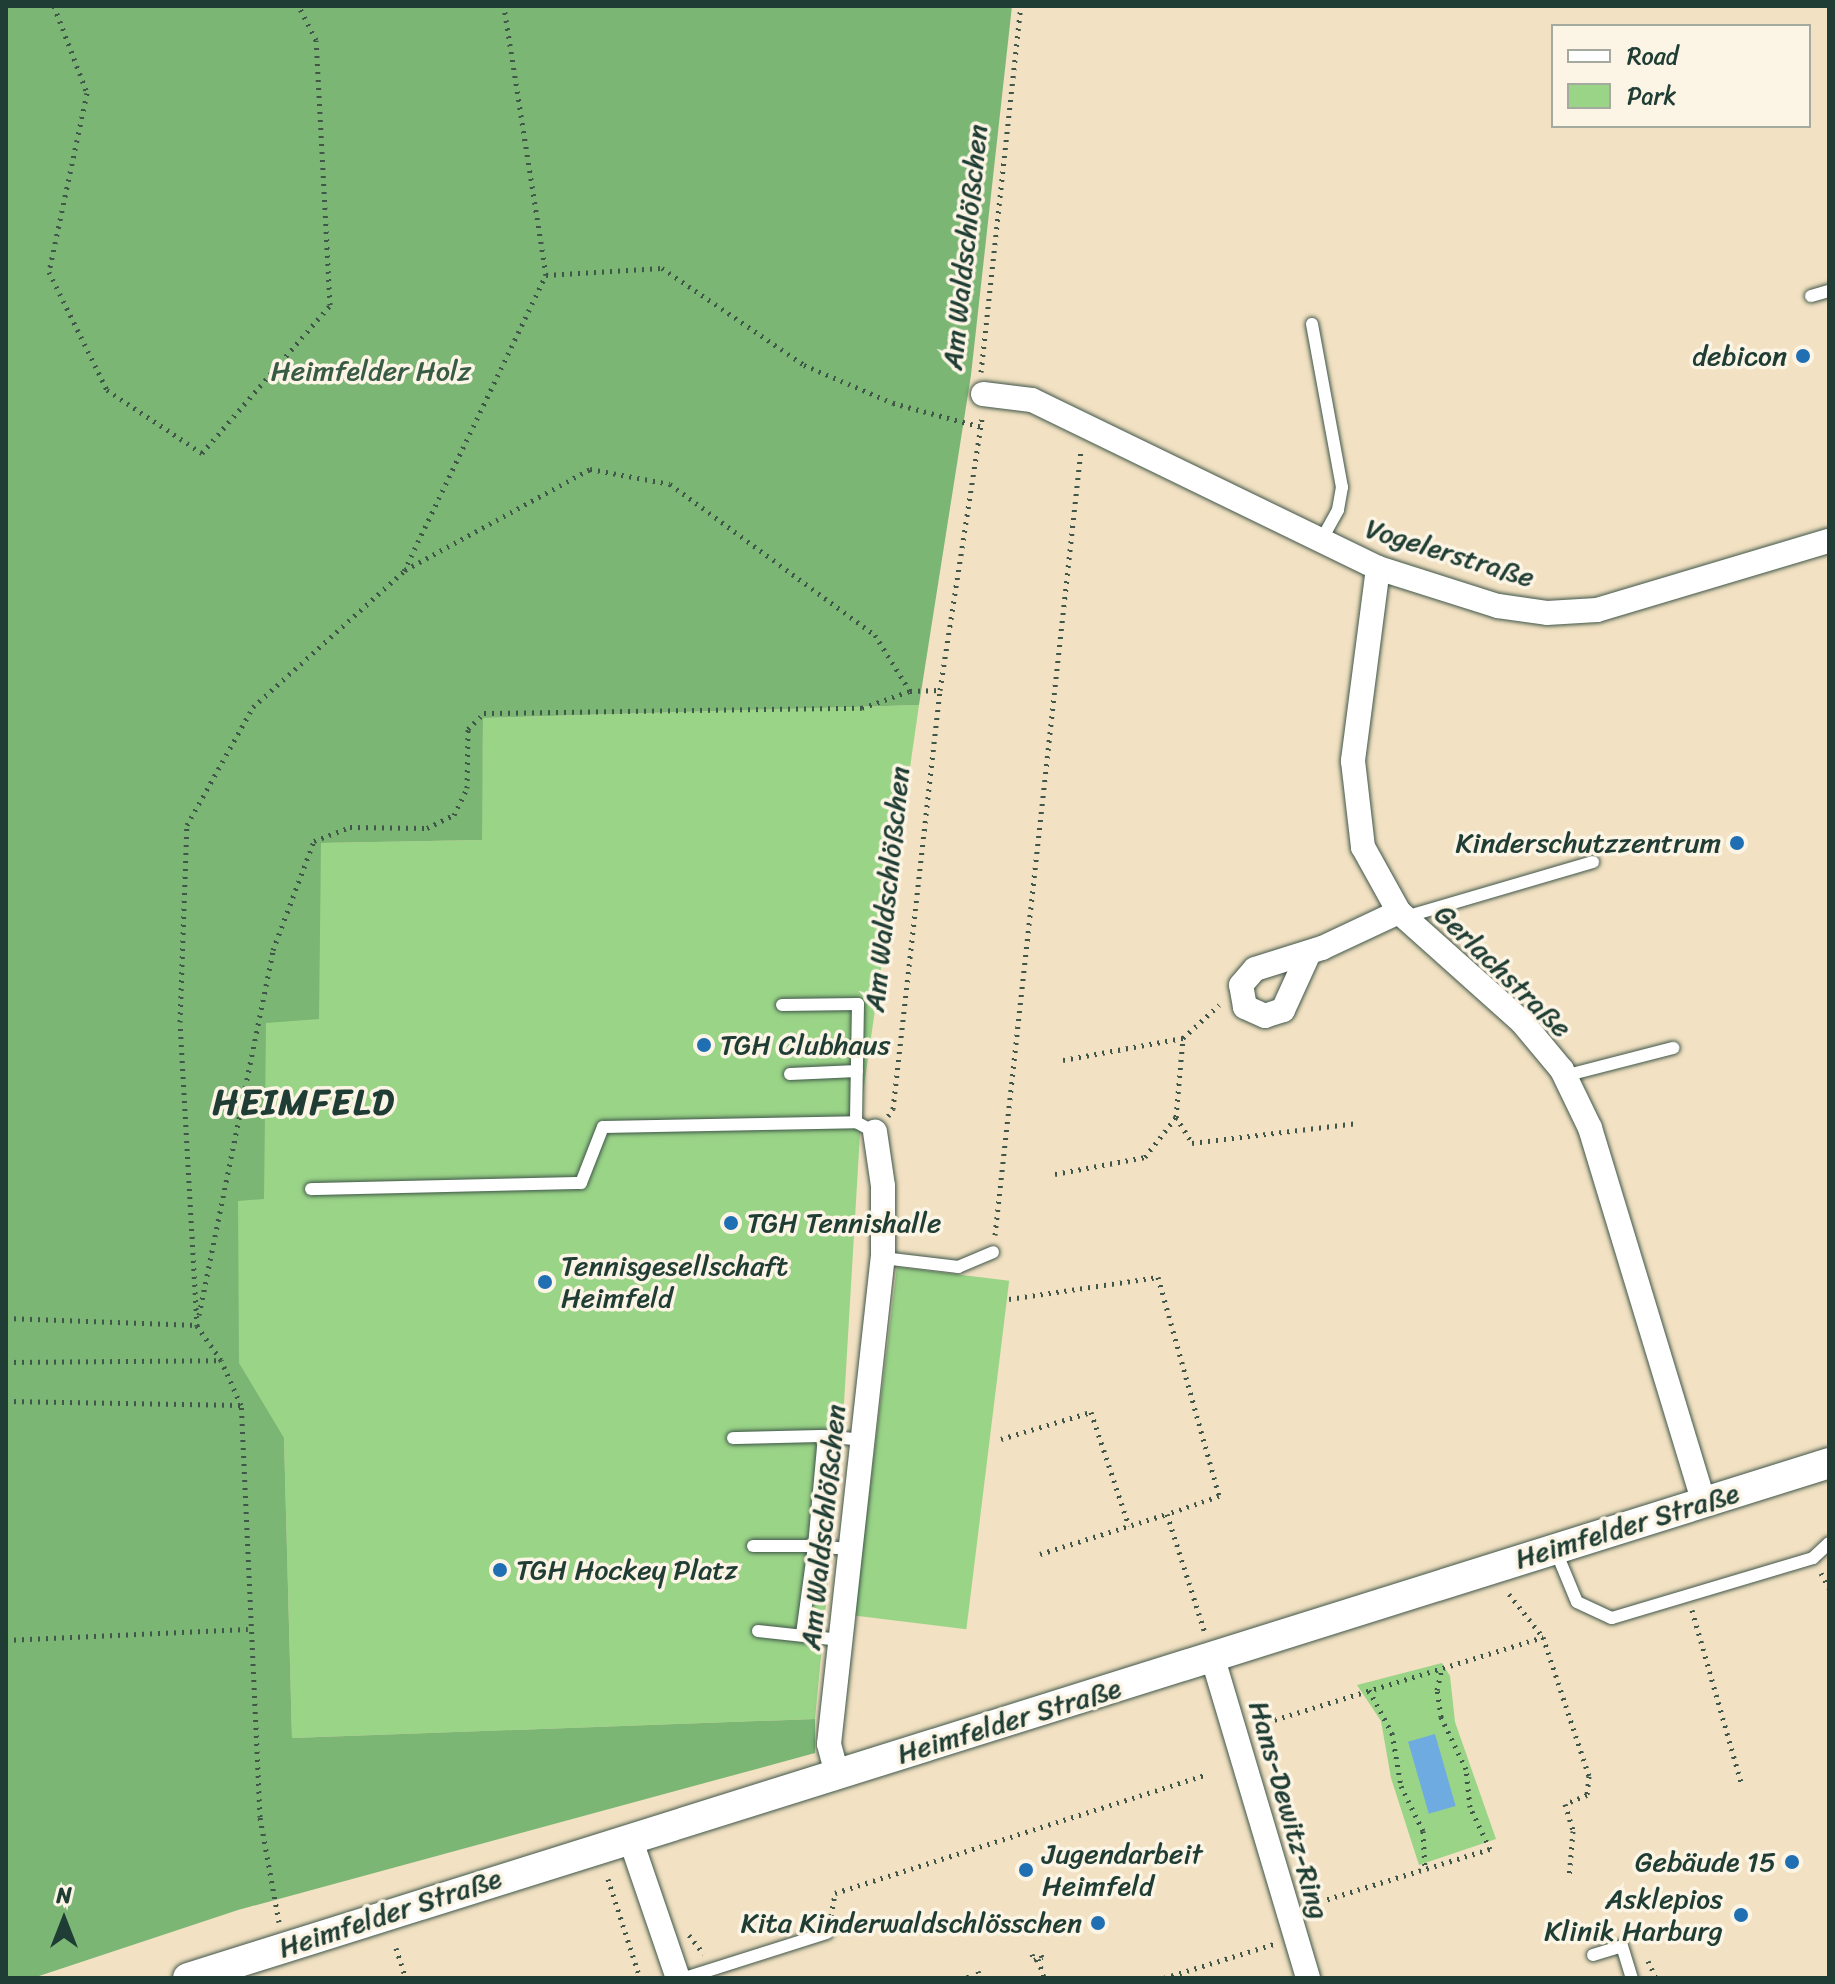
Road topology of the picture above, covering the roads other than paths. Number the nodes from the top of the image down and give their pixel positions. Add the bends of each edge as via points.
1 (1829, 291) edge
2 (1811, 296) dead end
3 (1312, 324) dead end
4 (983, 394) road end
5 (1321, 541) junction
6 (1829, 541) edge
7 (1378, 568) junction
8 (1593, 862) dead end
9 (1402, 915) junction
10 (1309, 953) junction
11 (782, 1005) dead end
12 (1673, 1048) dead end
13 (857, 1071) junction
14 (790, 1074) dead end
15 (1564, 1076) junction
16 (865, 1127) junction
17 (311, 1189) dead end
18 (993, 1252) road end
19 (883, 1258) junction
20 (824, 1436) junction
21 (733, 1438) dead end
22 (863, 1440) junction
23 (1828, 1468) edge
24 (1704, 1503) junction
25 (1829, 1543) edge
26 (753, 1546) dead end
27 (814, 1546) junction
28 (851, 1549) junction
29 (1555, 1549) junction
30 (758, 1631) dead end
31 (802, 1634) junction
32 (841, 1640) junction
33 (1213, 1659) junction
34 (837, 1774) junction
35 (630, 1838) junction
36 (827, 1933) road end
37 (1593, 1955) dead end
38 (188, 1978) edge
39 (678, 1978) edge
40 (685, 1978) edge
41 (1308, 1978) edge
42 (1632, 1978) edge

1 - 2 lane
3 - 5 lane via 1342,487 1338,510
4 - 5 street, Vogelerstraße via 1032,400
5 - 7 street, Vogelerstraße
6 - 7 street, Vogelerstraße via 1597,610 1547,613 1498,606
7 - 9 street, Gerlachstraße via 1353,761 1363,847
8 - 9 lane
9 - 10 street
9 - 15 street, Gerlachstraße via 1522,1022
10 - 10 street via 1255,969 1241,985 1245,1007 1275,1015 1289,999
11 - 13 lane via 858,1004
12 - 15 lane
13 - 14 lane
13 - 16 lane
15 - 24 street, Gerlachstraße via 1590,1128
16 - 17 lane via 603,1127 581,1183
16 - 19 street, Am Waldschlößchen via 883,1186
18 - 19 lane via 958,1267
19 - 22 street, Am Waldschlößchen
20 - 21 lane
20 - 22 lane
20 - 27 lane
22 - 28 street, Am Waldschlößchen
23 - 24 street, Heimfelder Straße
24 - 29 street, Heimfelder Straße
25 - 29 lane via 1813,1558 1612,1618 1577,1602
26 - 27 lane
27 - 28 lane
27 - 31 lane
28 - 32 street, Am Waldschlößchen
29 - 33 street, Heimfelder Straße
30 - 31 lane
31 - 32 lane
32 - 34 street, Am Waldschlößchen via 829,1744
33 - 34 street, Heimfelder Straße
33 - 41 street, Hans-Dewitz-Ring
34 - 35 street, Heimfelder Straße
35 - 38 street, Heimfelder Straße
35 - 39 street
36 - 40 lane
37 - 42 lane via 1622,1946

